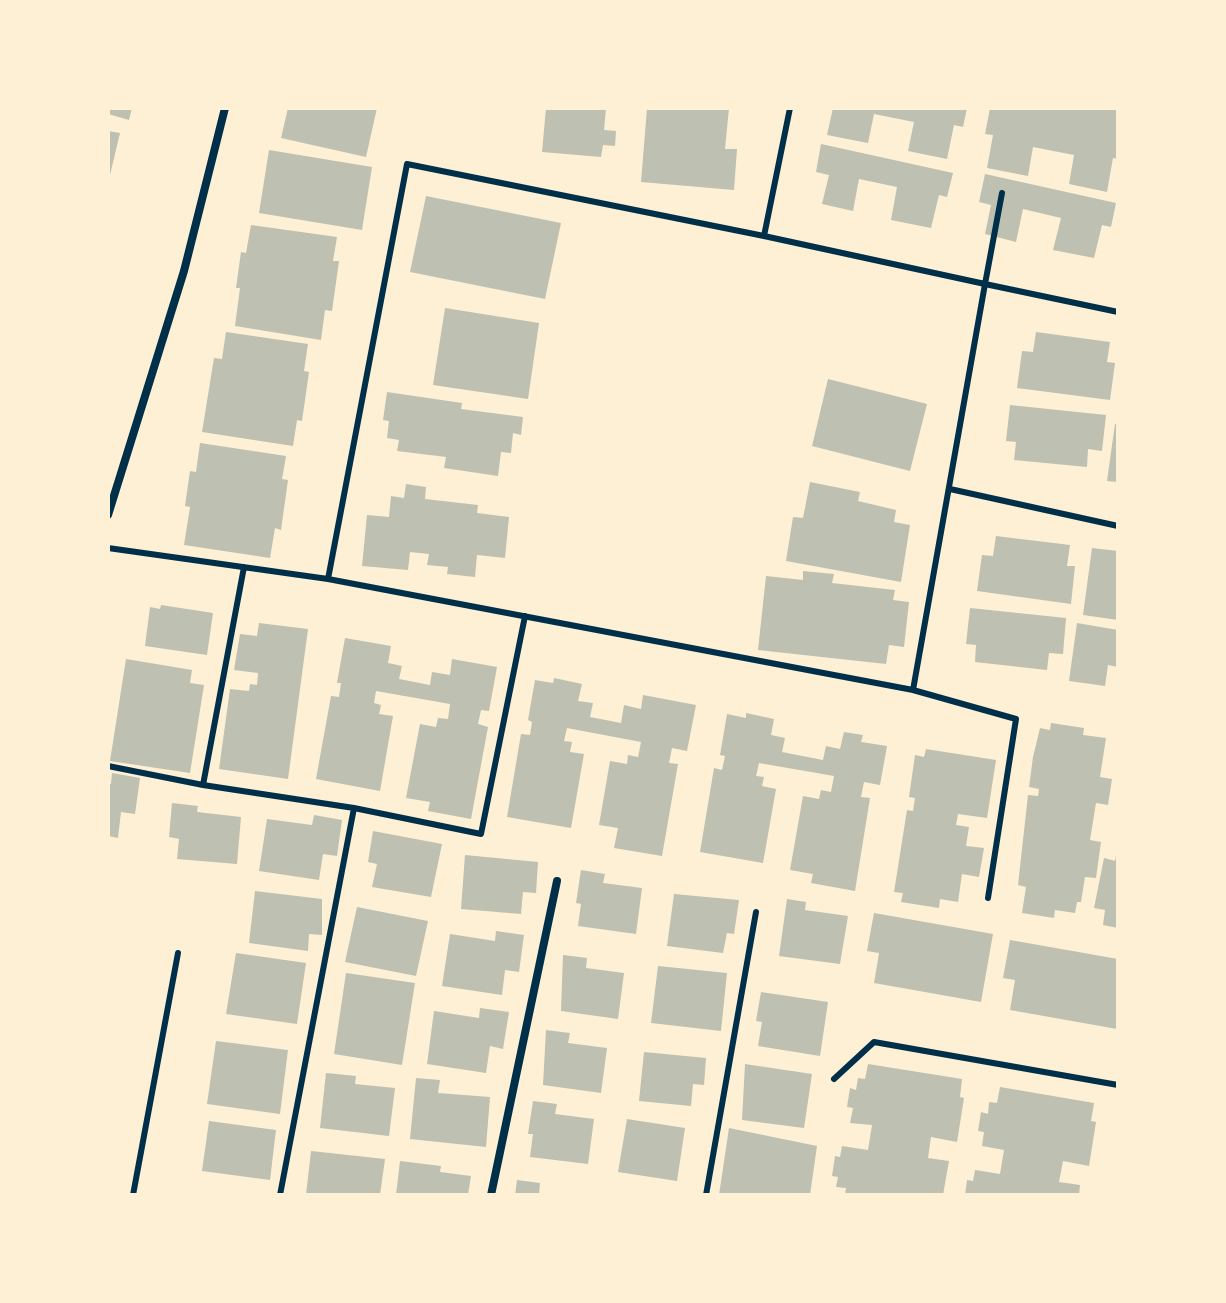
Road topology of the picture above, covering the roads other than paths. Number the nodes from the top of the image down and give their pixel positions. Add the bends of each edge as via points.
1 (225, 108) edge
2 (790, 108) edge
3 (1002, 193) dead end
4 (764, 236) junction
5 (985, 284) junction
6 (1118, 312) edge
7 (950, 489) junction
8 (108, 515) edge
9 (1118, 526) edge
10 (108, 548) edge
11 (244, 567) junction
12 (328, 579) junction
13 (525, 616) junction
14 (913, 690) junction
15 (108, 766) edge
16 (203, 785) junction
17 (354, 808) junction
18 (557, 881) dead end
19 (988, 898) dead end
20 (756, 912) dead end
21 (178, 953) dead end
22 (834, 1079) dead end
23 (1118, 1085) edge
24 (133, 1195) edge
25 (280, 1195) edge
26 (491, 1195) edge
27 (706, 1195) edge

1 - 8 street via 184,271
2 - 4 lane
3 - 5 lane
4 - 5 lane
4 - 12 lane via 407,164
5 - 6 lane
5 - 7 lane
7 - 9 lane
7 - 14 lane
10 - 11 lane
11 - 12 lane
11 - 16 lane
12 - 13 lane
13 - 14 lane
13 - 17 lane via 481,834
14 - 19 lane via 1016,719
15 - 16 lane
16 - 17 lane
17 - 25 lane
18 - 26 street
20 - 27 lane
21 - 24 lane
22 - 23 lane via 874,1042

